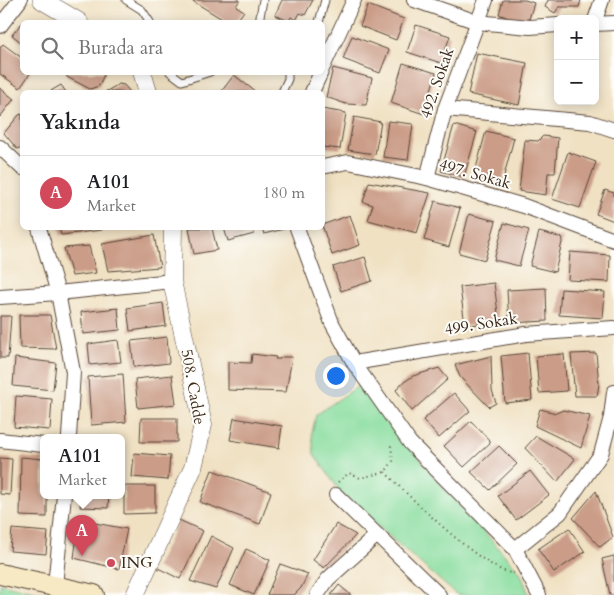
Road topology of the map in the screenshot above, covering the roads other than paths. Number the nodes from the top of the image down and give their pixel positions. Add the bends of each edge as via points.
1 (20, 0) edge
2 (42, 0) edge
3 (126, 0) edge
4 (263, 0) edge
5 (325, 0) edge
6 (354, 0) edge
7 (414, 0) edge
8 (486, 0) edge
9 (602, 0) edge
10 (597, 15) edge
11 (76, 20) edge
12 (149, 20) edge
13 (259, 20) edge
14 (320, 20) edge
15 (477, 22) junction
16 (599, 22) edge
17 (614, 23) edge
18 (554, 25) edge
19 (0, 26) edge
20 (325, 63) edge
21 (143, 75) edge
22 (174, 75) edge
23 (201, 75) edge
24 (288, 75) edge
25 (320, 75) edge
26 (147, 90) edge
27 (283, 90) edge
28 (313, 90) edge
29 (445, 109) junction
30 (614, 130) edge
31 (0, 147) edge
32 (20, 164) edge
33 (325, 166) edge
34 (427, 178) junction
35 (40, 230) edge
36 (173, 230) edge
37 (297, 230) edge
38 (614, 240) edge
39 (172, 281) junction
40 (58, 293) junction
41 (0, 297) edge
42 (614, 328) edge
43 (354, 363) junction
44 (614, 392) edge
45 (70, 434) edge
46 (0, 440) edge
47 (40, 445) edge
48 (608, 457) edge
49 (336, 495) road end
50 (64, 499) edge
51 (377, 535) junction
52 (515, 549) junction
53 (0, 574) edge
54 (55, 586) junction
55 (94, 595) edge
56 (136, 595) edge
57 (317, 595) edge
58 (439, 595) edge
59 (540, 595) edge

1 - 19 street
2 - 11 street
3 - 12 lane via 142,10
4 - 13 lane
5 - 14 lane
6 - 20 street
7 - 15 street
8 - 15 street, 492. Sokak
9 - 10 street
15 - 18 street via 530,27
15 - 29 street, 492. Sokak
16 - 17 street
21 - 26 street
22 - 23 lane via 182,81
24 - 27 lane
25 - 28 street
29 - 30 street via 590,122
29 - 34 street, 492. Sokak
31 - 32 street
33 - 34 street, 497. Sokak via 348,162
34 - 38 street, 497. Sokak via 524,206
35 - 40 street
36 - 39 street, 508. Cadde
37 - 43 street via 332,323
39 - 40 street
39 - 56 street, 508. Cadde via 203,426 193,468
40 - 41 street
40 - 45 street via 74,372
42 - 43 street, 499. Sokak via 526,334
43 - 52 street via 410,443
44 - 48 street
46 - 47 street
48 - 52 street via 560,513
49 - 51 street
50 - 54 street
51 - 57 street via 328,579
51 - 58 street
52 - 59 street
53 - 54 main road
54 - 55 main road

